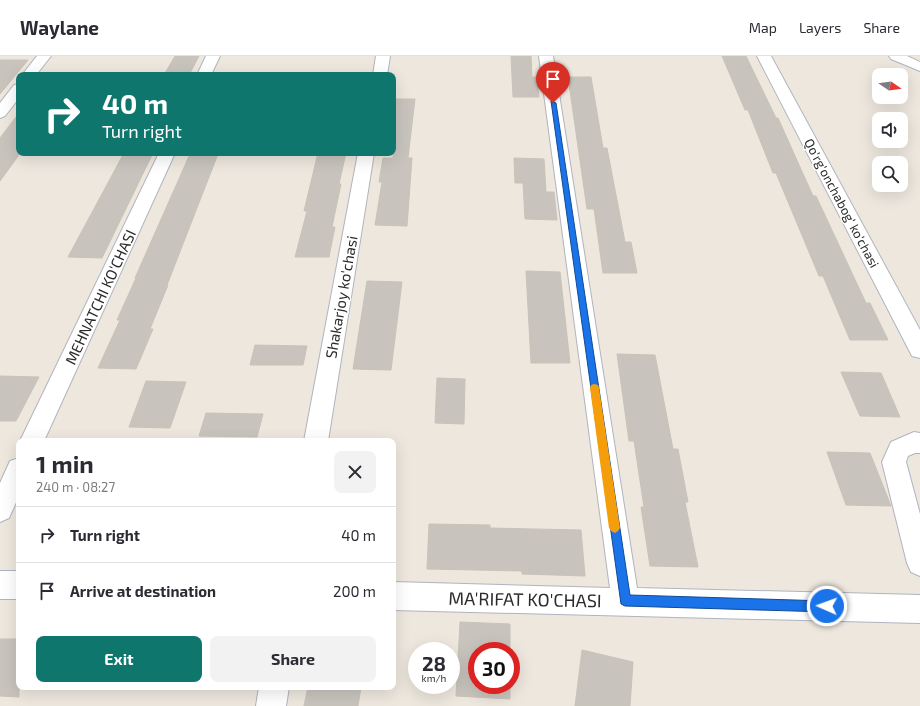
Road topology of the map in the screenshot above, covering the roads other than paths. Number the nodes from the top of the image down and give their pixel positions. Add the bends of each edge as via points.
1 (44, 56) edge
2 (213, 56) edge
3 (383, 56) edge
4 (546, 56) edge
5 (764, 56) edge
6 (896, 56) edge
7 (920, 67) edge
8 (31, 72) edge
9 (205, 72) edge
10 (380, 72) edge
11 (16, 92) edge
12 (0, 113) edge
13 (166, 156) edge
14 (365, 156) edge
15 (920, 350) edge
16 (33, 438) edge
17 (317, 438) edge
18 (920, 443) edge
19 (16, 475) edge
20 (0, 510) edge
21 (920, 563) edge
22 (0, 585) edge
23 (16, 585) edge
24 (396, 596) edge
25 (625, 600) junction
26 (920, 609) edge
27 (274, 690) edge
28 (271, 706) edge

1 - 8 street
2 - 9 street
3 - 10 street
4 - 25 street
5 - 15 street, Qo'rg'onchabog' ko'chasi
6 - 7 street
11 - 12 street
13 - 16 street, MEHNATCHI KO'CHASI
14 - 17 street, Shakarjoy ko'chasi
18 - 21 street via 914,442 899,449 894,462
19 - 20 street
22 - 23 street
24 - 25 street, MA'RIFAT KO'CHASI
25 - 26 street, MA'RIFAT KO'CHASI
27 - 28 street

